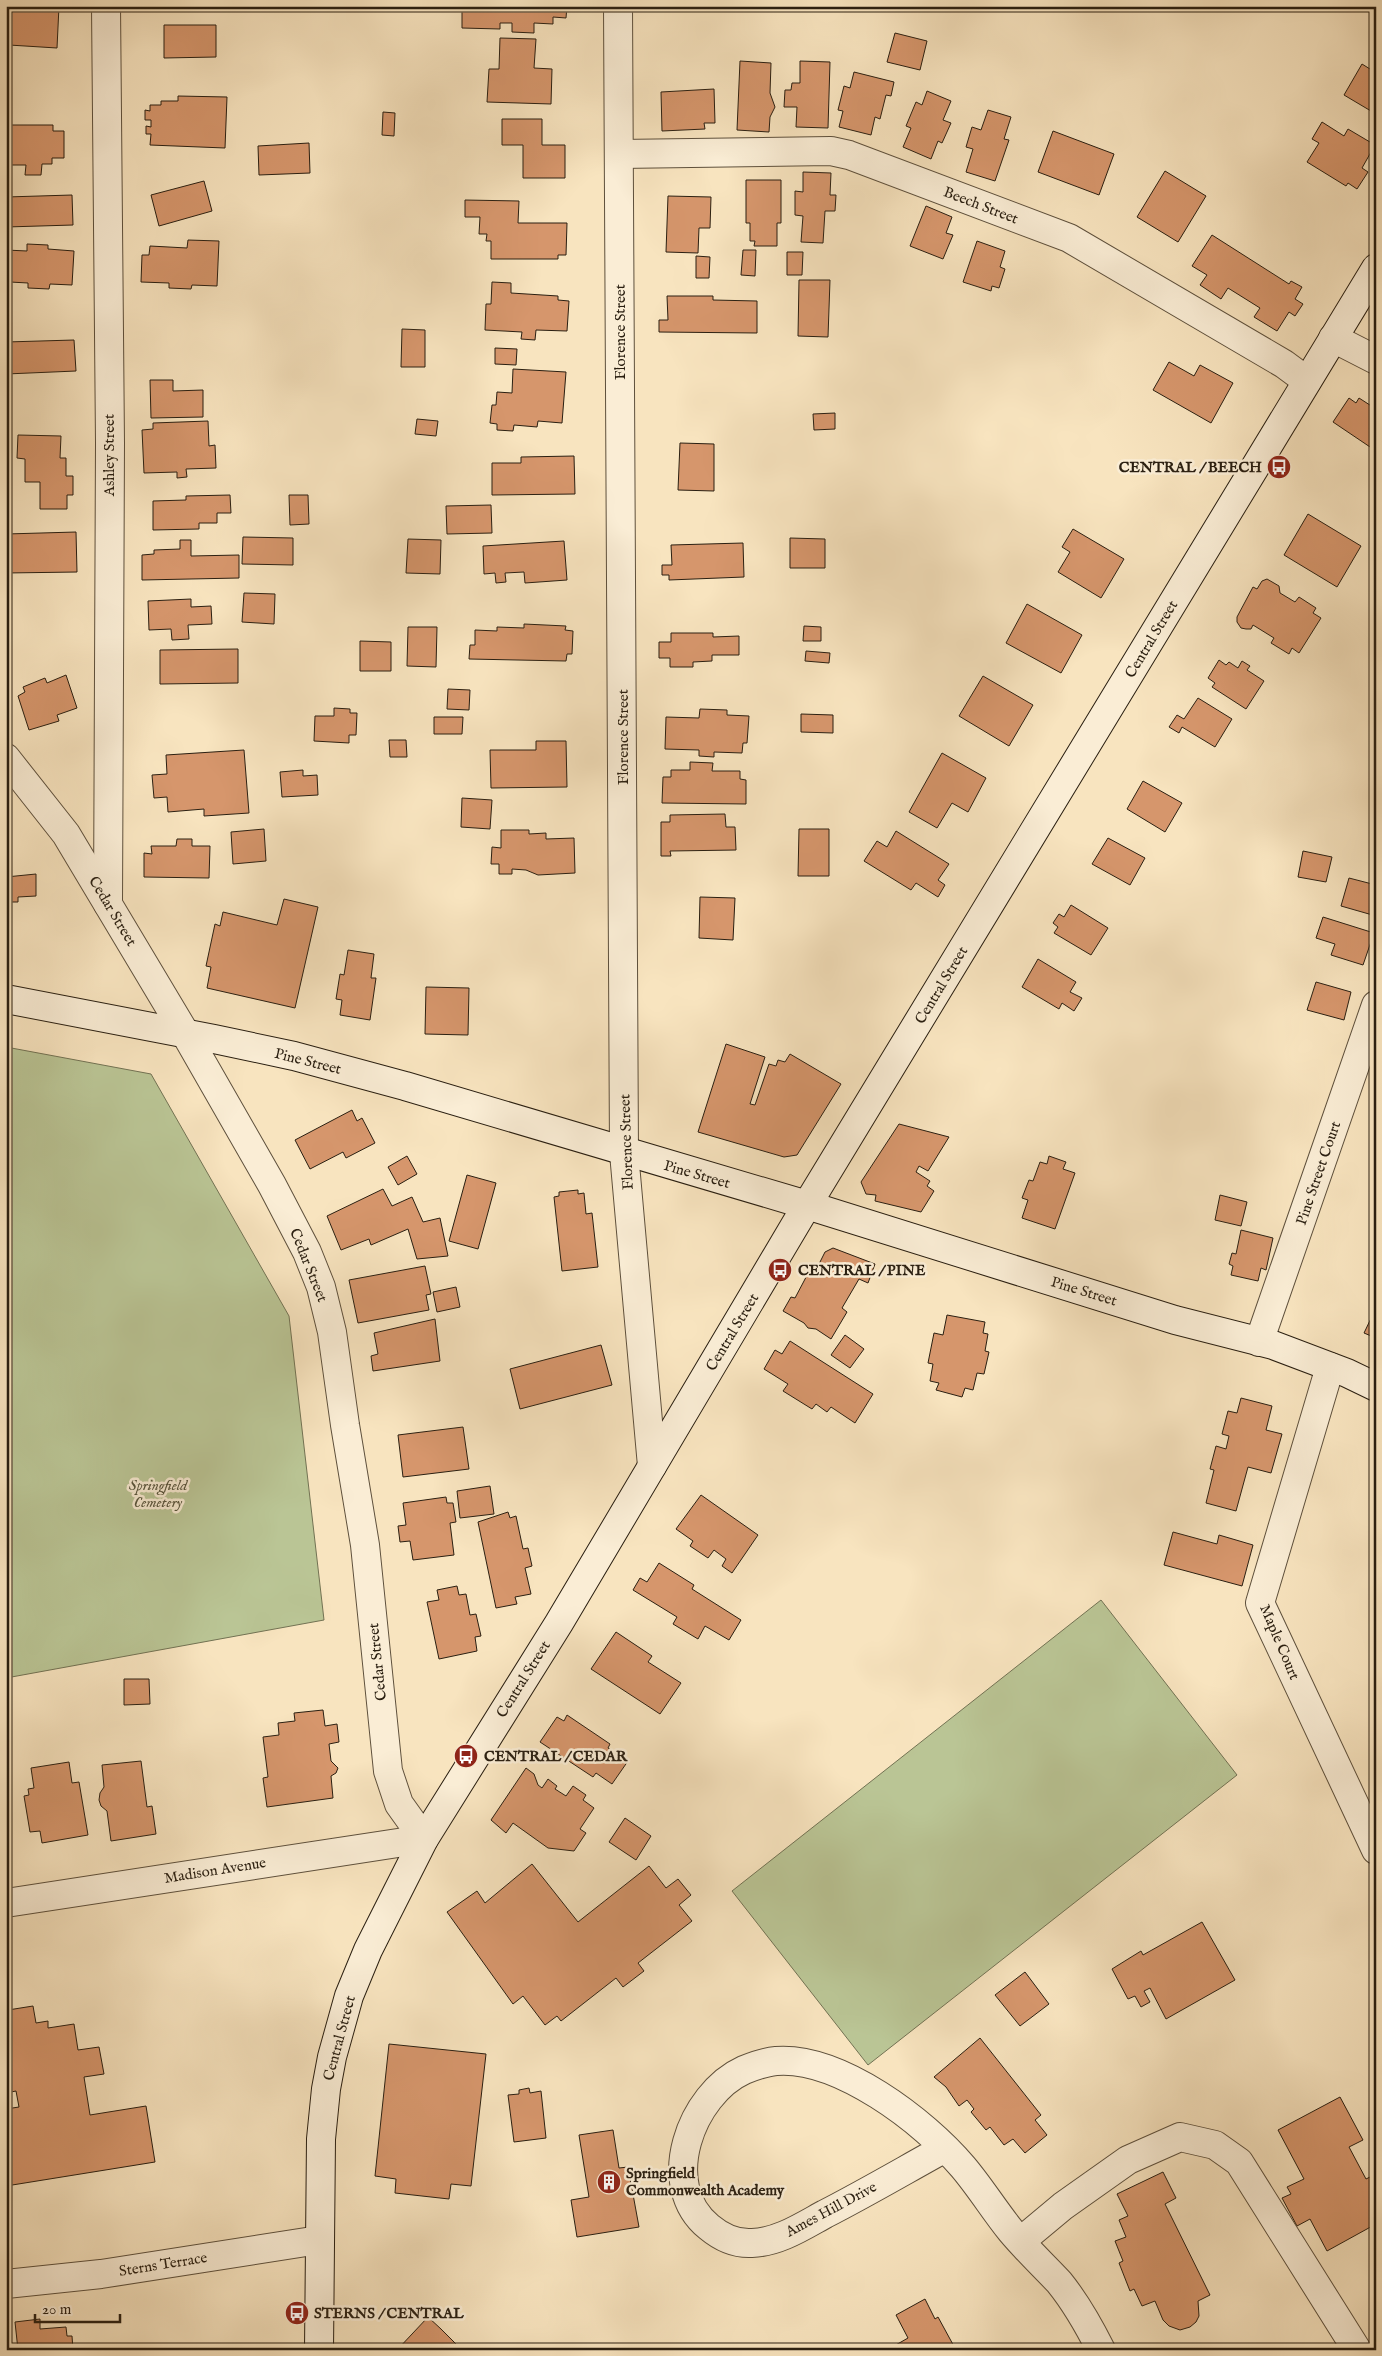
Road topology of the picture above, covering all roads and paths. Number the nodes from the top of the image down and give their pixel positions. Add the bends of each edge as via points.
1 (106, 6) edge
2 (618, 6) edge
3 (619, 154) junction
4 (1376, 268) edge
5 (1333, 338) junction
6 (1376, 360) edge
7 (1307, 380) junction
8 (6, 758) edge
9 (108, 904) junction
10 (6, 999) edge
11 (1376, 1005) edge
12 (186, 1033) junction
13 (624, 1153) junction
14 (807, 1206) junction
15 (1259, 1342) junction
16 (1330, 1367) junction
17 (1376, 1387) edge
18 (652, 1466) junction
19 (424, 1839) junction
20 (1376, 1850) edge
21 (6, 1903) edge
22 (945, 2148) junction
23 (319, 2240) junction
24 (1021, 2241) junction
25 (6, 2284) edge
26 (319, 2350) edge
27 (1101, 2350) edge
28 (1357, 2350) edge

1 - 9 street, Ashley Street via 110,443
2 - 3 street, Florence Street
3 - 7 street, Beech Street via 831,151 849,155 1069,238
3 - 13 street, Florence Street
4 - 5 street, Central Street
5 - 6 street
5 - 7 street, Central Street
7 - 14 street, Central Street
8 - 9 street, Cedar Street via 66,834
9 - 12 street, Cedar Street
10 - 12 street, Pine Street
11 - 15 street, Pine Street Court
12 - 13 street, Pine Street via 294,1056 396,1083
12 - 19 street, Cedar Street via 272,1184 321,1287 332,1332 366,1545 388,1771 399,1804
13 - 14 street, Pine Street
13 - 18 street, Florence Street
14 - 15 street, Pine Street via 1175,1320
14 - 18 street, Central Street
15 - 16 street, Pine Street
16 - 17 street, Pine Street
16 - 20 street, Maple Court via 1260,1603
18 - 19 street, Central Street via 559,1623
19 - 21 street, Madison Avenue
19 - 23 street, Central Street via 368,1950 349,1996 332,2057 321,2139
22 - 22 street, Ames Hill Drive via 899,2109 843,2076 808,2064 775,2061 742,2071 716,2090 706,2102 697,2115 687,2144 685,2182 692,2205 705,2224 729,2240 752,2243 802,2227
22 - 24 street, Ames Hill Drive
23 - 25 street, Sterns Terrace via 110,2273
23 - 26 street, Central Street
24 - 27 street, Ames Hill Drive via 1081,2311
24 - 28 street via 1063,2206 1128,2160 1180,2137 1215,2145 1239,2162

